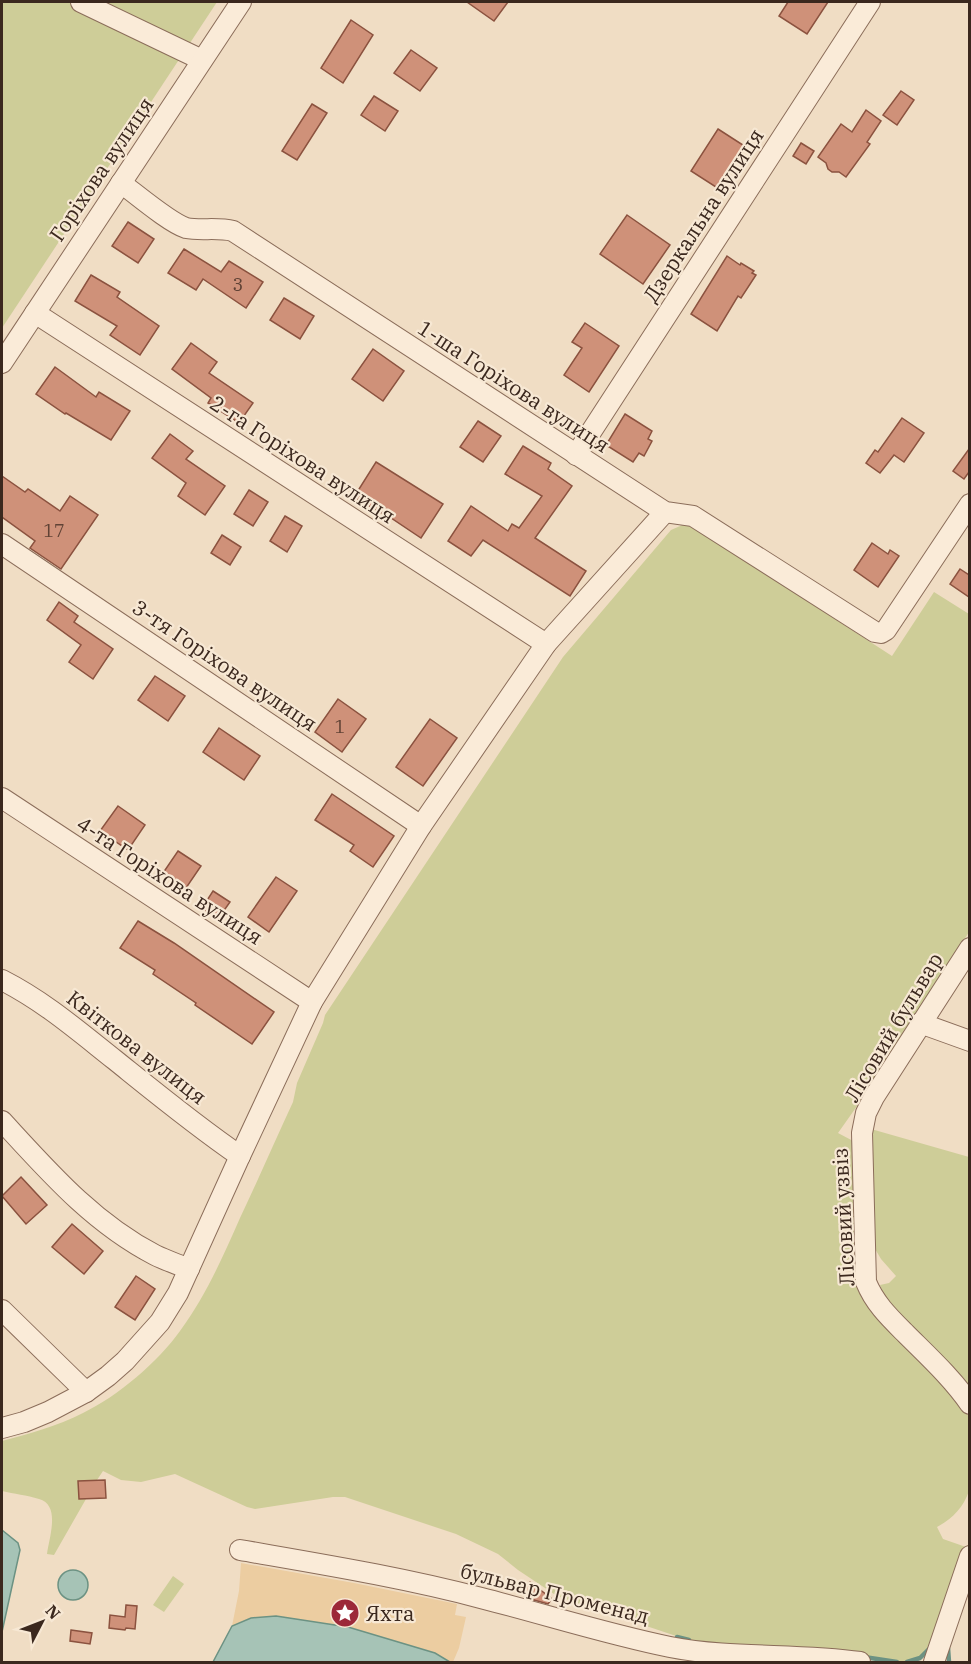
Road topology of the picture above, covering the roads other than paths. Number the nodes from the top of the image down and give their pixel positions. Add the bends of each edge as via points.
1 (81, 2) edge
2 (241, 2) edge
3 (870, 2) edge
4 (202, 60) junction
5 (121, 183) junction
6 (35, 314) junction
7 (2, 363) edge
8 (576, 455) junction
9 (969, 504) edge
10 (665, 512) junction
11 (2, 544) edge
12 (546, 644) junction
13 (2, 798) edge
14 (421, 826) junction
15 (969, 948) edge
16 (2, 980) edge
17 (312, 1002) junction
18 (920, 1023) junction
19 (969, 1041) edge
20 (2, 1121) edge
21 (862, 1133) joint
22 (240, 1156) junction
23 (189, 1269) junction
24 (2, 1310) edge
25 (86, 1392) junction
26 (969, 1404) edge
27 (2, 1428) edge
28 (240, 1550) dead end
29 (969, 1556) edge
30 (860, 1662) edge
31 (934, 1662) edge

1 - 4 street
2 - 4 street, Горіхова вулиця
3 - 8 street, Дзеркальна вулиця
4 - 5 street, Горіхова вулиця
5 - 6 street, Горіхова вулиця
5 - 8 street, 1-ша Горіхова вулиця via 175,223 187,228 232,231
6 - 7 street, Горіхова вулиця
6 - 12 street, 2-га Горіхова вулиця
8 - 10 street, 1-ша Горіхова вулиця
9 - 10 street, 1-ша Горіхова вулиця via 881,633 693,516
10 - 12 street
11 - 14 street, 3-тя Горіхова вулиця
12 - 14 street
13 - 17 street, 4-та Горіхова вулиця
14 - 17 street
15 - 18 street, Лісовий бульвар
16 - 22 street, Квіткова вулиця via 52,1010
17 - 22 street
18 - 19 street
18 - 21 street, Лісовий бульвар via 874,1097
20 - 23 street via 63,1186 102,1220 155,1255
21 - 26 street, Лісовий узвіз via 866,1282 880,1307 945,1373
22 - 23 street
23 - 25 street via 160,1322 108,1376
24 - 25 street
25 - 27 street via 48,1413
28 - 30 street, бульвар Променад via 400,1579 671,1647
29 - 31 street

